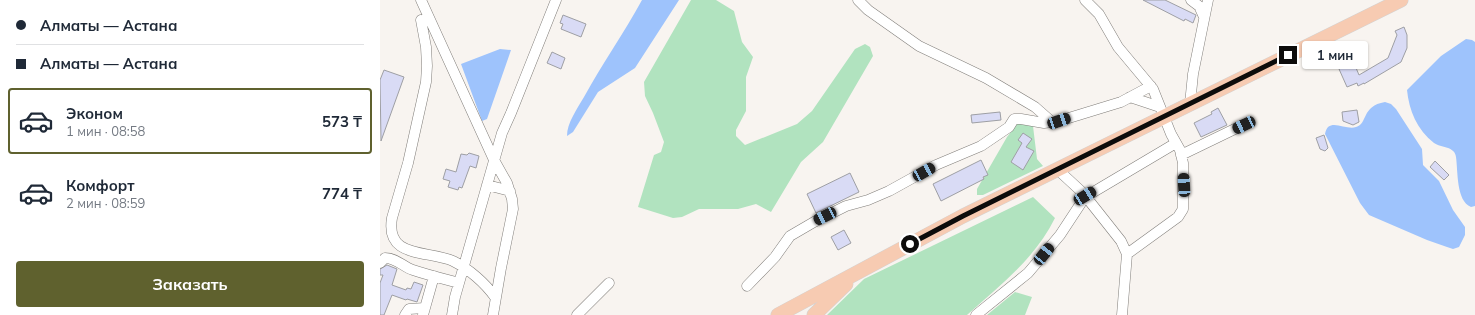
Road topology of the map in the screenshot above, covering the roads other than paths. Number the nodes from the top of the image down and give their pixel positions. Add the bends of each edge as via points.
1 (556, 0) edge
2 (858, 0) edge
3 (1208, 0) edge
4 (1401, 0) edge
5 (421, 1) edge
6 (1087, 1) edge
7 (1194, 2) edge
8 (1204, 17) junction
9 (421, 20) dead end
10 (1151, 86) junction
11 (1130, 97) junction
12 (1190, 104) junction
13 (1162, 112) junction
14 (1052, 122) junction
15 (1244, 125) dead end
16 (1176, 143) junction
17 (1181, 155) junction
18 (494, 160) junction
19 (1057, 169) junction
20 (487, 185) junction
21 (510, 191) junction
22 (1085, 196) junction
23 (1127, 254) junction
24 (380, 263) edge
25 (463, 267) junction
26 (857, 273) junction
27 (434, 276) junction
28 (459, 283) junction
29 (609, 284) dead end
30 (747, 286) dead end
31 (495, 297) junction
32 (424, 311) edge
33 (405, 315) edge
34 (452, 315) edge
35 (493, 315) edge
36 (577, 315) edge
37 (778, 315) edge
38 (799, 315) edge
39 (814, 315) edge
40 (976, 315) edge
41 (1122, 315) edge

1 - 18 street via 502,133
2 - 14 street via 919,46 986,78 1035,107
3 - 8 street
4 - 12 highway
5 - 18 street
6 - 10 street via 1099,14 1118,47
7 - 8 street
8 - 12 street
9 - 25 street via 426,47 426,82 408,163 392,218 392,236 406,249 452,261
10 - 11 street
10 - 13 street
11 - 13 street
11 - 14 street via 1121,102
12 - 13 highway
13 - 16 street
13 - 19 highway
14 - 30 street via 1014,119 1008,127 981,146 936,165 889,192 846,206 814,222 790,236 775,257
15 - 17 street
16 - 17 street
16 - 22 street
17 - 23 street via 1184,178 1183,209 1178,217
18 - 20 street
18 - 21 street
19 - 22 street
19 - 26 highway
20 - 21 street
20 - 25 street
21 - 31 street via 513,209
22 - 23 street via 1121,241
22 - 40 street via 1060,235 1028,273
23 - 41 street
24 - 27 street via 389,258 411,270
25 - 28 street
25 - 31 street via 487,286
26 - 37 highway
26 - 38 highway
26 - 39 highway
27 - 28 street
27 - 32 street
28 - 34 street
29 - 36 street
31 - 35 street
32 - 33 street via 409,309

